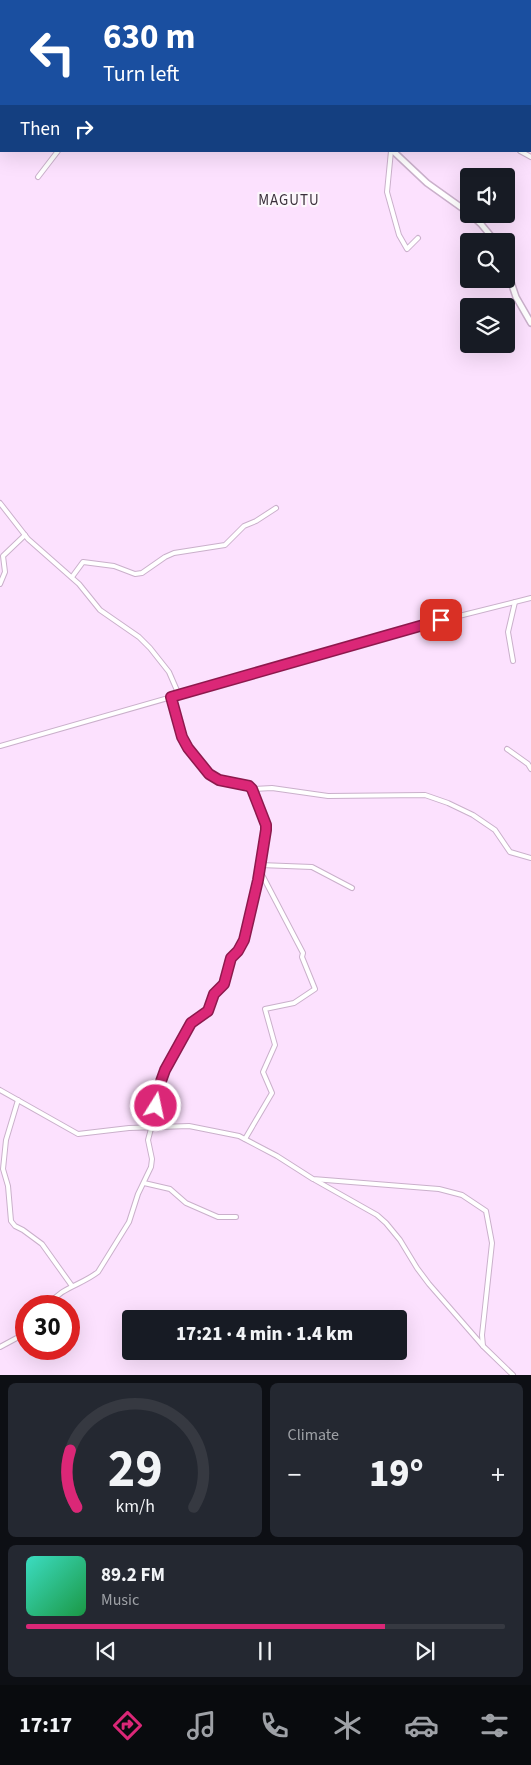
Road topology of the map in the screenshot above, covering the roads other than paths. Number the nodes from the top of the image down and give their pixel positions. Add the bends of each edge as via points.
1 (57, 152) edge
2 (392, 152) edge
3 (393, 152) edge
4 (38, 177) dead end
5 (460, 207) edge
6 (480, 223) edge
7 (488, 233) edge
8 (418, 238) dead end
9 (513, 288) edge
10 (531, 323) edge
11 (0, 504) edge
12 (276, 508) dead end
13 (26, 536) junction
14 (72, 578) junction
15 (0, 584) edge
16 (531, 598) edge
17 (515, 602) junction
18 (513, 661) dead end
19 (179, 695) junction
20 (171, 697) junction
21 (0, 746) edge
22 (507, 749) dead end
23 (531, 769) edge
24 (252, 789) junction
25 (531, 858) edge
26 (260, 867) junction
27 (352, 888) dead end
28 (0, 1090) edge
29 (18, 1100) junction
30 (151, 1127) junction
31 (245, 1139) junction
32 (313, 1179) junction
33 (144, 1183) junction
34 (236, 1217) dead end
35 (72, 1286) junction
36 (57, 1295) edge
37 (15, 1339) edge
38 (483, 1346) junction
39 (0, 1347) edge
40 (513, 1375) edge

1 - 4 street
2 - 8 street via 387,192 399,235 407,249
3 - 5 street via 427,183
6 - 7 street
9 - 10 street
11 - 13 street
12 - 14 street via 244,526 225,545 174,552 142,573 135,574 114,566 83,562
13 - 14 street
13 - 15 street via 3,556 5,572
14 - 19 street via 100,610 150,648 169,672
16 - 17 street
17 - 18 street via 508,632
17 - 19 street
19 - 20 street
20 - 21 street
20 - 24 street via 182,737 209,774
22 - 23 street
24 - 25 street via 272,788 328,796 425,796 473,815 495,830 510,852
24 - 26 street via 266,825
26 - 27 street via 312,867
26 - 30 street via 244,940 231,958 224,984 214,994 208,1011 191,1023 165,1070
26 - 31 street via 303,953 315,990 294,1003 265,1010 275,1045 263,1072 272,1093
28 - 29 street
29 - 30 street via 78,1134
29 - 35 street via 6,1140 3,1169 11,1221 42,1244
30 - 31 street via 189,1126
30 - 33 street via 148,1140 151,1167
31 - 32 street
32 - 38 street via 386,1223 429,1284
32 - 38 street via 439,1189 462,1194 486,1211 492,1243
33 - 34 street via 170,1189 186,1203 218,1217
33 - 35 street via 129,1222 98,1272
35 - 36 street
37 - 39 street
38 - 40 street

